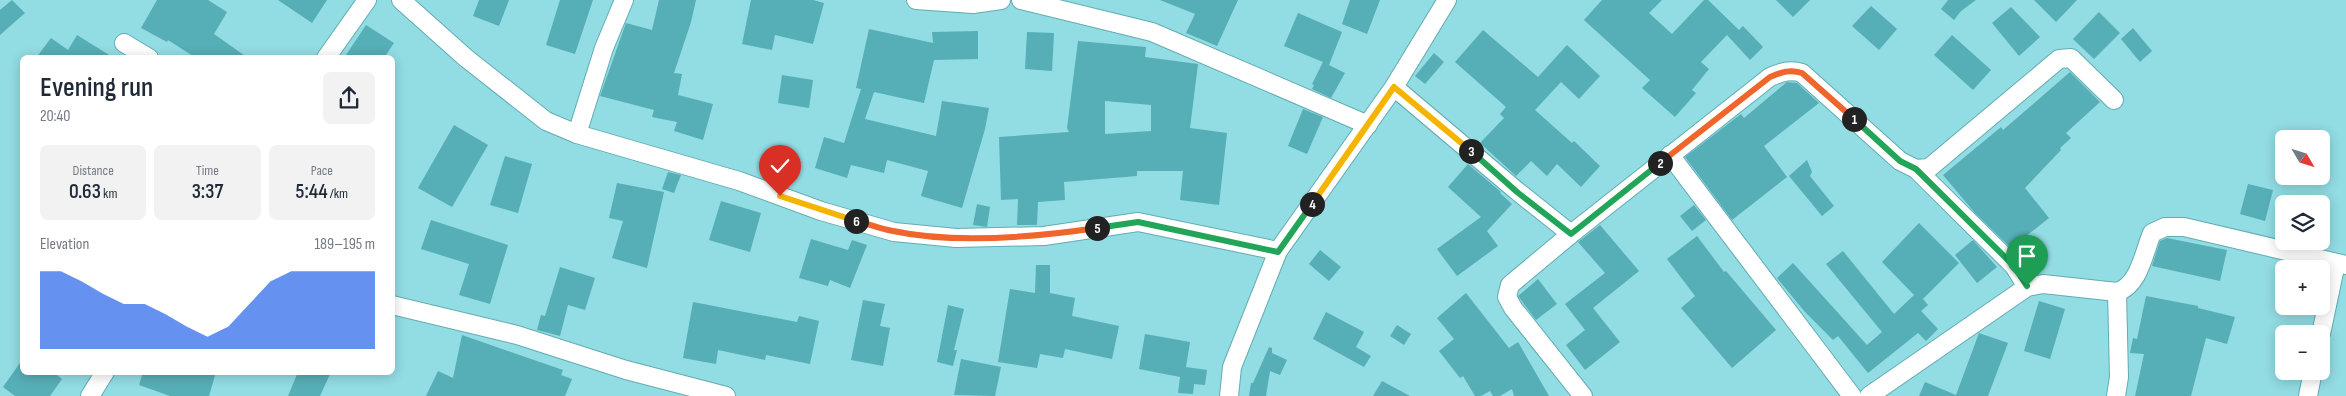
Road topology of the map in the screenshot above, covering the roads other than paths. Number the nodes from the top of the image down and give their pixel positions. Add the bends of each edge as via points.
1 (368, 0) edge
2 (401, 0) edge
3 (624, 0) edge
4 (916, 0) edge
5 (1001, 0) edge
6 (1021, 0) edge
7 (1447, 0) edge
8 (124, 43) dead end
9 (144, 55) edge
10 (328, 55) edge
11 (1394, 87) junction
12 (2114, 100) dead end
13 (1368, 125) junction
14 (577, 134) junction
15 (1670, 155) junction
16 (1916, 169) junction
17 (1571, 234) junction
18 (1278, 252) junction
19 (2341, 264) edge
20 (2027, 286) junction
21 (2117, 292) junction
22 (395, 306) edge
23 (2324, 325) edge
24 (104, 375) edge
25 (2311, 380) edge
26 (98, 394) edge
27 (726, 396) edge
28 (1229, 396) edge
29 (1583, 396) edge
30 (1852, 396) edge
31 (1869, 396) edge
32 (2116, 396) edge
33 (2308, 396) edge

1 - 10 street
2 - 14 street via 518,100 546,121
3 - 14 street via 604,48
4 - 5 street via 973,4
6 - 13 street via 1152,32
7 - 11 street
8 - 9 street
11 - 13 street
11 - 17 street
12 - 16 street via 2071,58 2059,59 1928,168
13 - 18 street
14 - 18 street via 730,178 821,211 894,232 956,238 1044,236 1138,222
15 - 16 street via 1770,77 1793,70 1802,73 1900,161
15 - 17 street
15 - 30 street
16 - 20 street via 2014,266
17 - 29 street via 1510,285 1507,297
18 - 28 street via 1232,367
19 - 21 street via 2184,227 2164,227 2152,233 2133,282
19 - 23 street
20 - 21 street via 2043,284
20 - 31 street
21 - 32 street
22 - 27 street via 517,335 626,370
24 - 26 street
25 - 33 street

